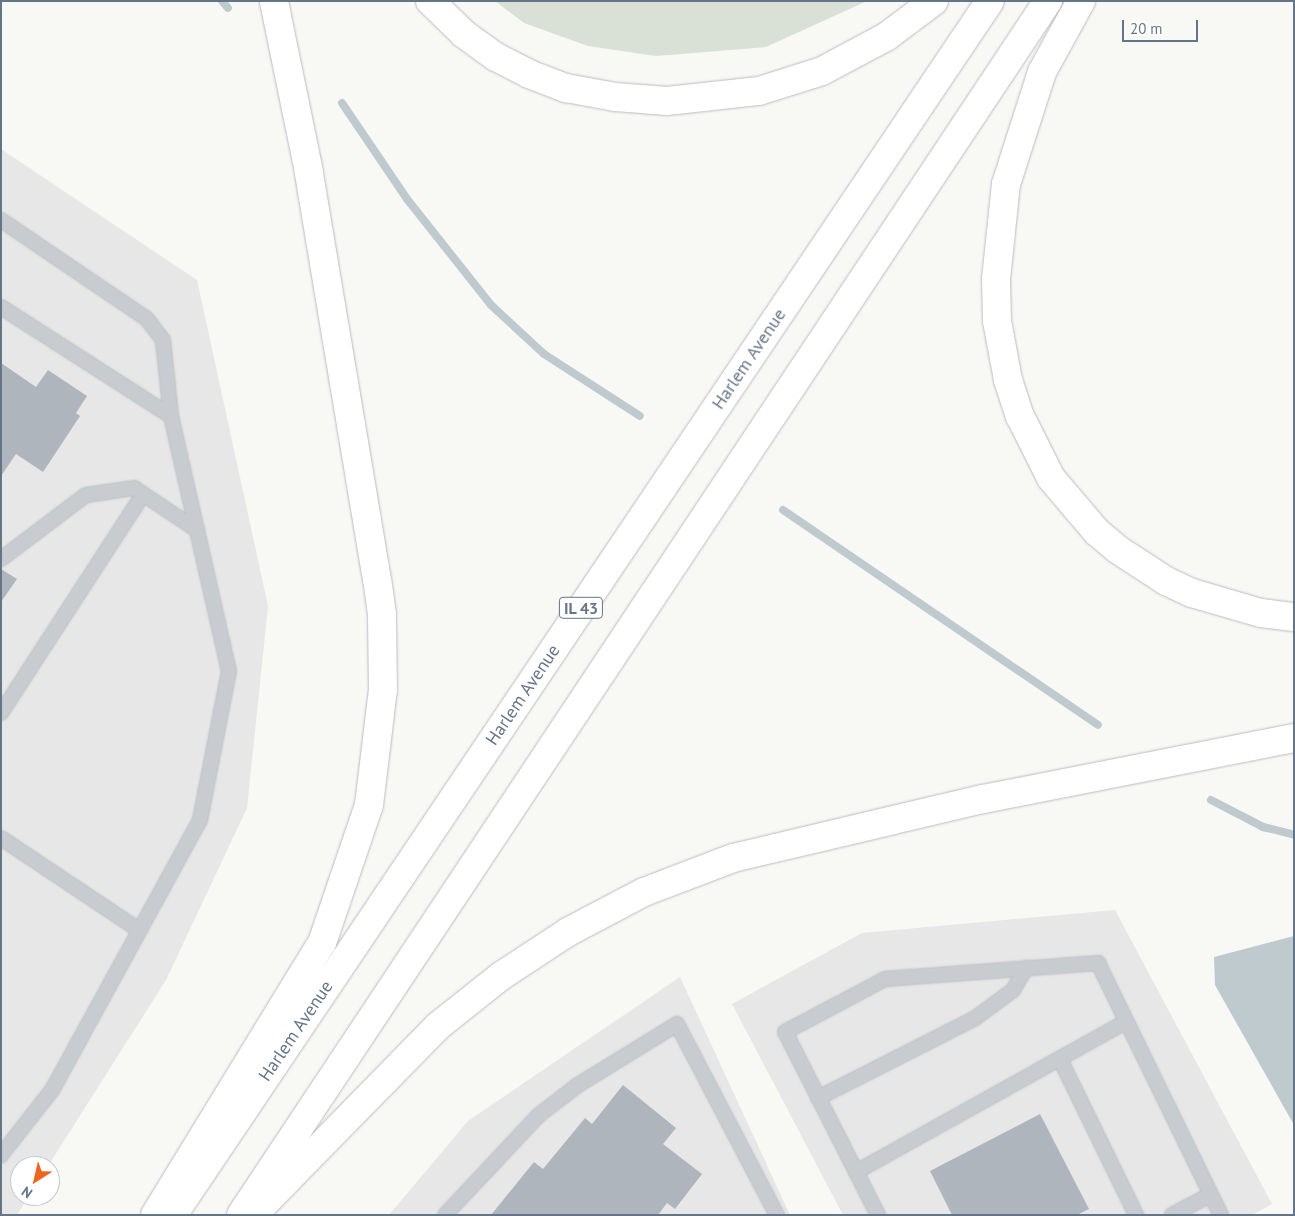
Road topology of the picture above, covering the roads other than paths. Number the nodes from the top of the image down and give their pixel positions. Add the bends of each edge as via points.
1 (274, 1) edge
2 (430, 1) edge
3 (934, 1) edge
4 (990, 1) edge
5 (1048, 1) edge
6 (1081, 1) edge
7 (1, 220) edge
8 (1, 307) edge
9 (171, 416) junction
10 (144, 494) junction
11 (197, 530) junction
12 (1, 559) edge
13 (1294, 617) edge
14 (1, 713) edge
15 (1294, 738) edge
16 (1, 838) edge
17 (139, 930) junction
18 (1026, 968) junction
19 (1126, 1022) junction
20 (1060, 1059) junction
21 (818, 1098) junction
22 (1, 1155) edge
23 (856, 1172) junction
24 (1210, 1195) junction
25 (155, 1215) edge
26 (172, 1215) edge
27 (241, 1215) edge
28 (252, 1215) edge
29 (445, 1215) edge
30 (777, 1215) edge
31 (878, 1215) edge
32 (1136, 1215) edge
33 (1172, 1215) edge
34 (1221, 1215) edge

1 - 25 main road via 309,172 377,580 382,614 383,690 369,805 322,943
2 - 3 main road via 472,40 529,74 566,88 615,97 667,101 759,91 822,71 886,37
4 - 26 main road, Harlem Avenue / IL 43
5 - 27 main road
6 - 13 main road via 1042,72 1006,184 996,279 997,321 1008,380 1020,416 1051,478 1097,532 1116,549 1166,581 1192,593 1261,613
7 - 9 lane via 147,319 164,340
8 - 9 lane
9 - 11 lane
10 - 11 lane
10 - 12 lane via 134,488 86,495
10 - 14 lane
11 - 17 lane via 229,671 200,820
15 - 28 main road via 983,799 743,856 644,892 568,932 501,976 438,1026
16 - 17 lane
17 - 22 lane via 52,1090
18 - 19 lane via 1098,963
18 - 21 lane via 1013,990 974,1019
18 - 21 lane via 885,979 784,1032
19 - 20 lane
19 - 24 lane
20 - 23 lane
20 - 32 lane
21 - 23 lane
23 - 31 lane
24 - 33 lane
24 - 34 lane
29 - 30 lane via 539,1115 578,1085 677,1024

